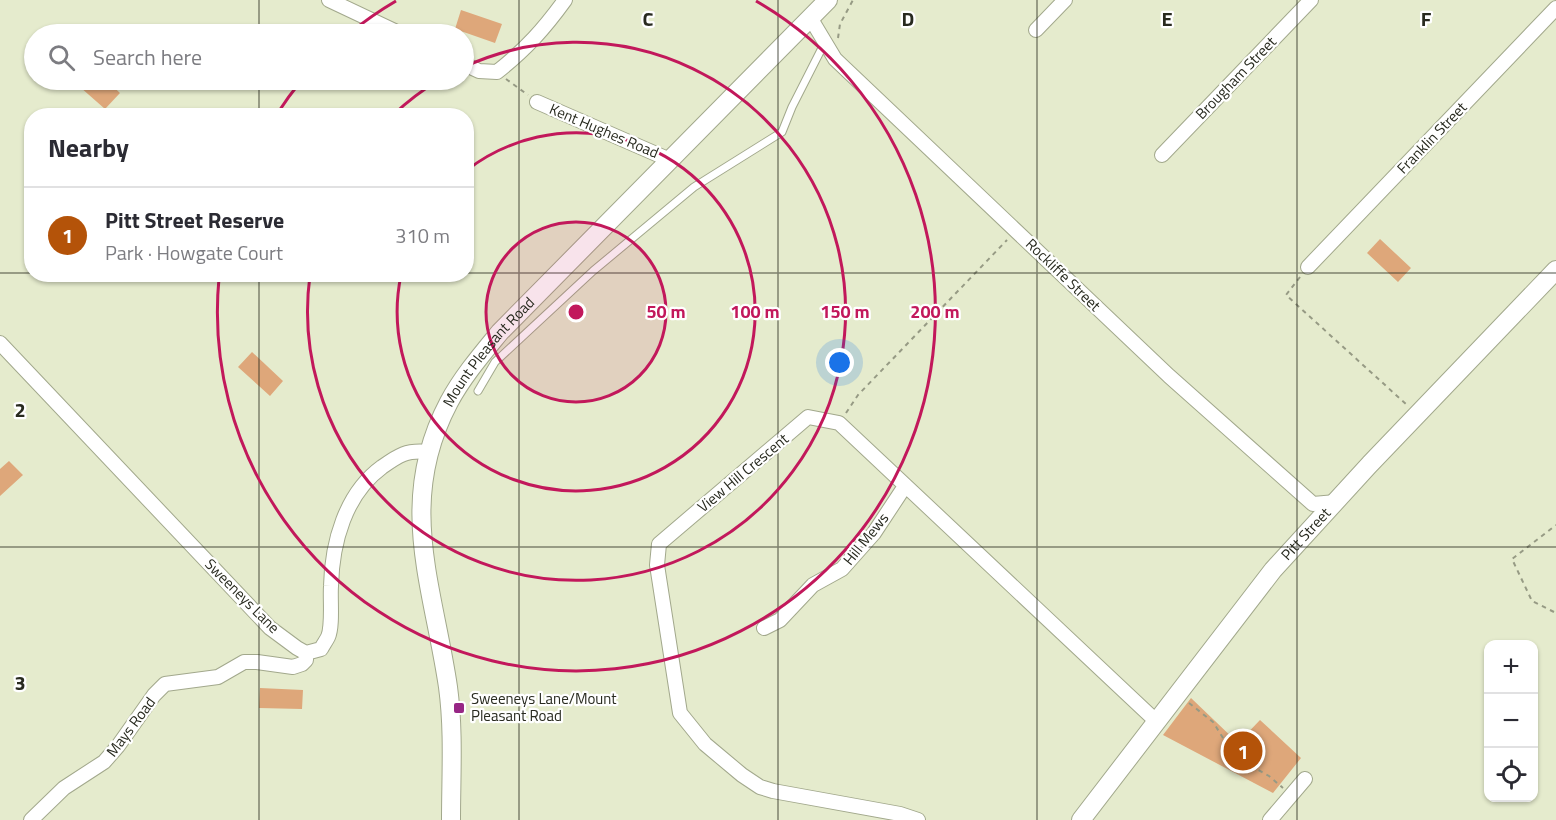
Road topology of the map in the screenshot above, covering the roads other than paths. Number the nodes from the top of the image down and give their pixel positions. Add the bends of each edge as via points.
1 (329, 0) edge
2 (565, 0) edge
3 (828, 0) edge
4 (1065, 0) edge
5 (1311, 0) edge
6 (1556, 8) edge
7 (811, 19) junction
8 (380, 24) edge
9 (1036, 30) dead end
10 (825, 42) junction
11 (474, 69) edge
12 (537, 102) road end
13 (1162, 155) dead end
14 (670, 160) junction
15 (1308, 267) road end
16 (1556, 270) edge
17 (0, 343) edge
18 (478, 391) dead end
19 (428, 452) junction
20 (905, 486) junction
21 (1336, 502) junction
22 (764, 628) dead end
23 (306, 653) junction
24 (1157, 722) junction
25 (1305, 779) dead end
26 (31, 820) edge
27 (451, 820) edge
28 (918, 820) edge
29 (1081, 820) edge
30 (1270, 820) edge

1 - 8 street
2 - 11 street via 543,30 497,72
3 - 7 street, Mount Pleasant Road
4 - 9 street
5 - 13 street, Brougham Street
6 - 15 street, Franklin Street
7 - 10 street, Rockliffe Street
7 - 14 street, Mount Pleasant Road
10 - 18 lane via 782,132 694,187 593,271 495,362
10 - 21 street, Rockliffe Street via 835,59 1169,376 1313,504
12 - 14 street, Kent Hughes Road
14 - 19 street, Mount Pleasant Road via 500,332 450,400
16 - 21 street, Pitt Street
17 - 23 street, Sweeneys Lane via 270,628
19 - 23 street via 409,451 391,461 350,502 331,571 329,635 321,648
19 - 27 street, Mount Pleasant Road via 420,503 421,533 448,689
20 - 22 street, Hill Mews via 874,533 842,569 813,585 780,620
20 - 24 street
20 - 28 street, View Hill Crescent via 839,423 808,417 659,544 657,565 680,712 705,744 760,787
21 - 24 street, Pitt Street via 1273,570
23 - 26 street, Mays Road via 306,660 293,667 244,662 218,677 165,684 104,762 64,788
24 - 29 street, Pitt Street
25 - 30 street

